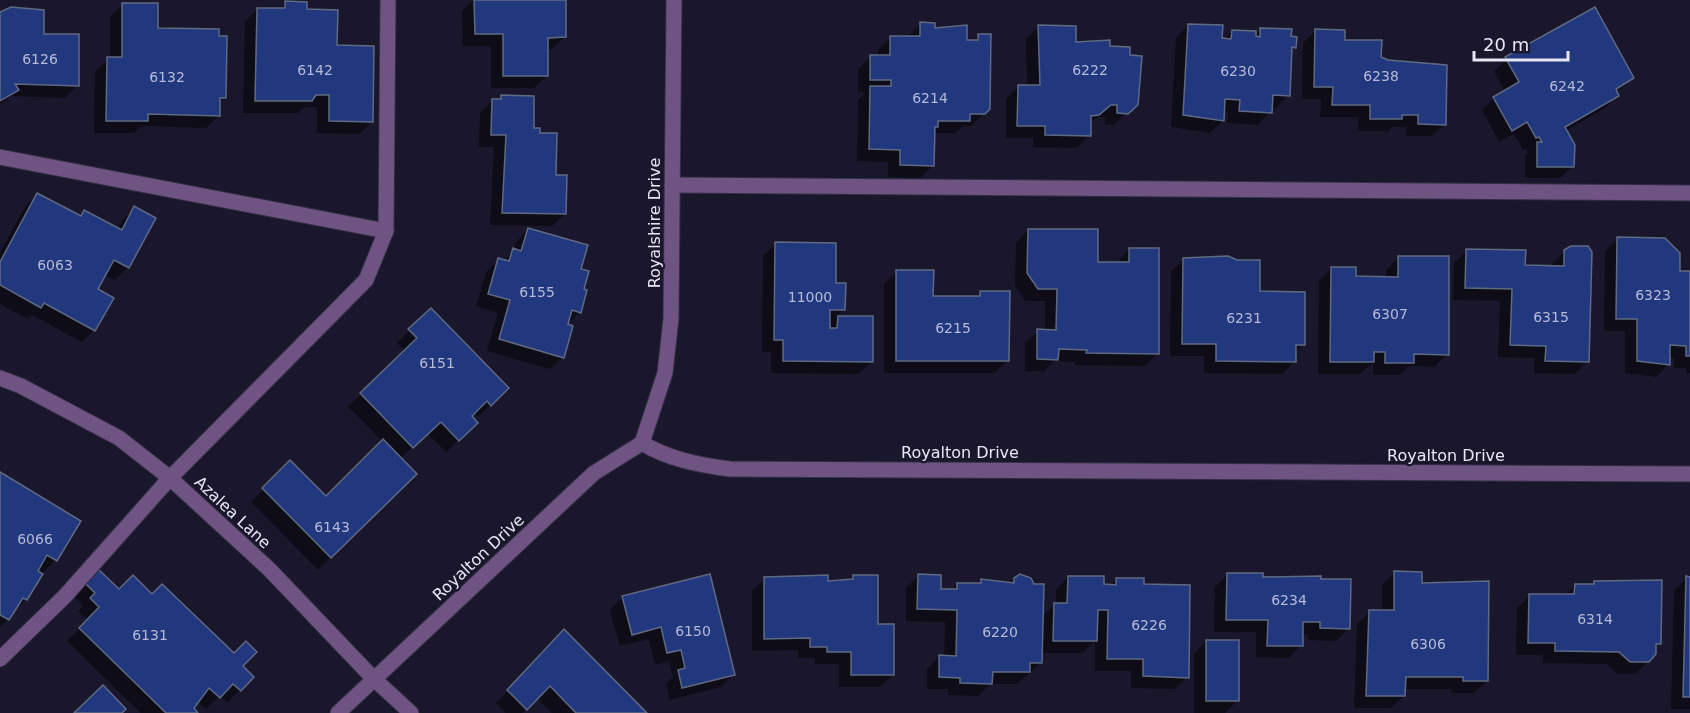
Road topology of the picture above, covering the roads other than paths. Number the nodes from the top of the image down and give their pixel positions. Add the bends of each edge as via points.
1 (388, 0) edge
2 (674, 0) edge
3 (0, 157) edge
4 (672, 185) junction
5 (1690, 193) edge
6 (386, 231) junction
7 (0, 378) edge
8 (642, 442) junction
9 (1690, 474) edge
10 (170, 478) junction
11 (0, 659) edge
12 (373, 678) junction
13 (338, 713) edge
14 (411, 713) edge

1 - 6 street
2 - 4 street, Royalshire Drive
3 - 6 street
4 - 5 street
4 - 8 street, Royalshire Drive via 671,319 665,373
6 - 10 street via 366,280
7 - 10 street, Azalea Lane via 119,438
8 - 9 street, Royalton Drive via 658,453 730,469
8 - 12 street, Royalton Drive via 594,473
10 - 11 street via 65,596
10 - 12 street, Azalea Lane via 269,569
12 - 13 street, Royalton Drive
12 - 14 street, Azalea Lane

